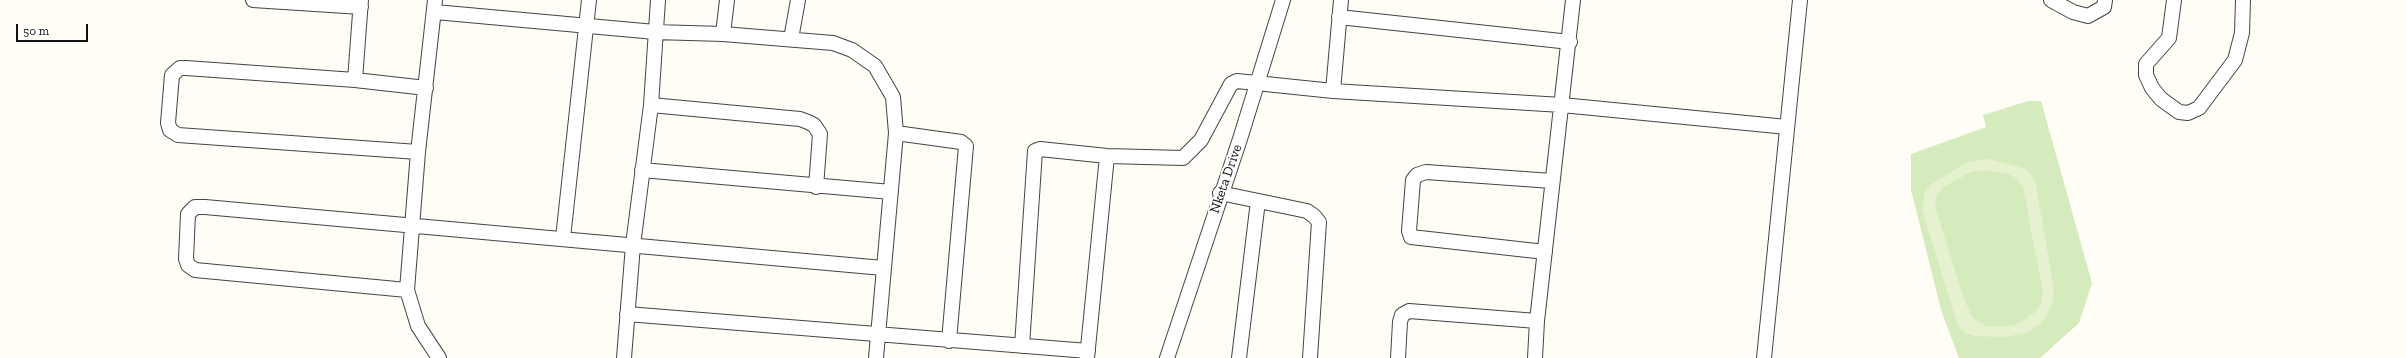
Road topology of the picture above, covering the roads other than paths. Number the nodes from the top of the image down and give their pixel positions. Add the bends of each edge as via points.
1 (253, 0) edge
2 (589, 0) edge
3 (658, 0) edge
4 (727, 0) edge
5 (798, 0) edge
6 (1283, 0) edge
7 (1341, 0) edge
8 (1573, 0) edge
9 (1800, 0) edge
10 (2051, 0) edge
11 (2106, 0) edge
12 (2174, 0) edge
13 (2243, 0) edge
14 (361, 3) edge
15 (435, 6) edge
16 (1339, 17) junction
17 (587, 25) junction
18 (655, 32) junction
19 (724, 34) junction
20 (791, 39) junction
21 (1570, 42) junction
22 (355, 80) junction
23 (1258, 83) junction
24 (426, 88) junction
25 (1333, 91) junction
26 (651, 105) junction
27 (1562, 105) junction
28 (1787, 127) junction
29 (896, 133) junction
30 (418, 152) junction
31 (1107, 156) junction
32 (642, 170) junction
33 (1552, 181) junction
34 (816, 186) junction
35 (891, 192) junction
36 (1220, 193) junction
37 (1258, 201) junction
38 (411, 224) junction
39 (563, 238) junction
40 (632, 245) junction
41 (1545, 252) junction
42 (883, 268) junction
43 (407, 290) junction
44 (627, 314) junction
45 (1537, 321) junction
46 (878, 335) junction
47 (949, 341) junction
48 (1022, 346) junction
49 (1087, 355) edge
50 (439, 358) edge
51 (624, 358) edge
52 (876, 358) edge
53 (1167, 358) edge
54 (1239, 358) edge
55 (1310, 358) edge
56 (1398, 358) edge
57 (1535, 358) edge
58 (1764, 358) edge

1 - 14 street
2 - 17 street
3 - 18 street
4 - 19 street
5 - 20 street
6 - 23 street, Nketa Drive
7 - 16 street
8 - 21 street
9 - 28 street
10 - 11 street via 2073,12 2088,16 2104,7
12 - 13 street via 2169,38 2146,64 2146,76 2161,99 2179,112 2188,113 2199,108 2235,60 2242,33
14 - 22 street
15 - 17 street
15 - 24 street
16 - 21 street
16 - 25 street
17 - 18 street
17 - 39 street
18 - 19 street
18 - 26 street
19 - 20 street
20 - 29 street via 833,43 852,50 875,66 893,98
21 - 27 street
22 - 24 street
22 - 30 street via 180,68 172,75 168,123 170,130 178,135
23 - 25 street
23 - 31 street via 1234,82 1201,140 1183,158
23 - 36 street, Nketa Drive
24 - 30 street
25 - 27 street
26 - 32 street
26 - 34 street via 800,119 808,122 814,125 820,134
27 - 28 street
27 - 33 street
28 - 58 street
29 - 35 street
29 - 47 street via 961,142 966,146
30 - 38 street
31 - 48 street via 1040,149 1034,153
31 - 49 street
32 - 34 street
32 - 40 street
33 - 41 street
33 - 41 street via 1426,172 1417,175 1414,180 1409,231 1411,237
34 - 35 street
35 - 42 street
36 - 37 street
36 - 53 street, Nketa Drive
37 - 54 street
37 - 55 street via 1307,212 1318,222
38 - 39 street
38 - 43 street
38 - 43 street via 205,207 195,207 188,214 186,259 188,265 195,270
39 - 40 street
40 - 42 street
40 - 44 street
41 - 45 street
42 - 46 street
43 - 50 street via 418,326
44 - 46 street
44 - 51 street
45 - 56 street via 1408,311 1402,315 1400,322
45 - 57 street
46 - 47 street
46 - 52 street
47 - 48 street
48 - 49 street

